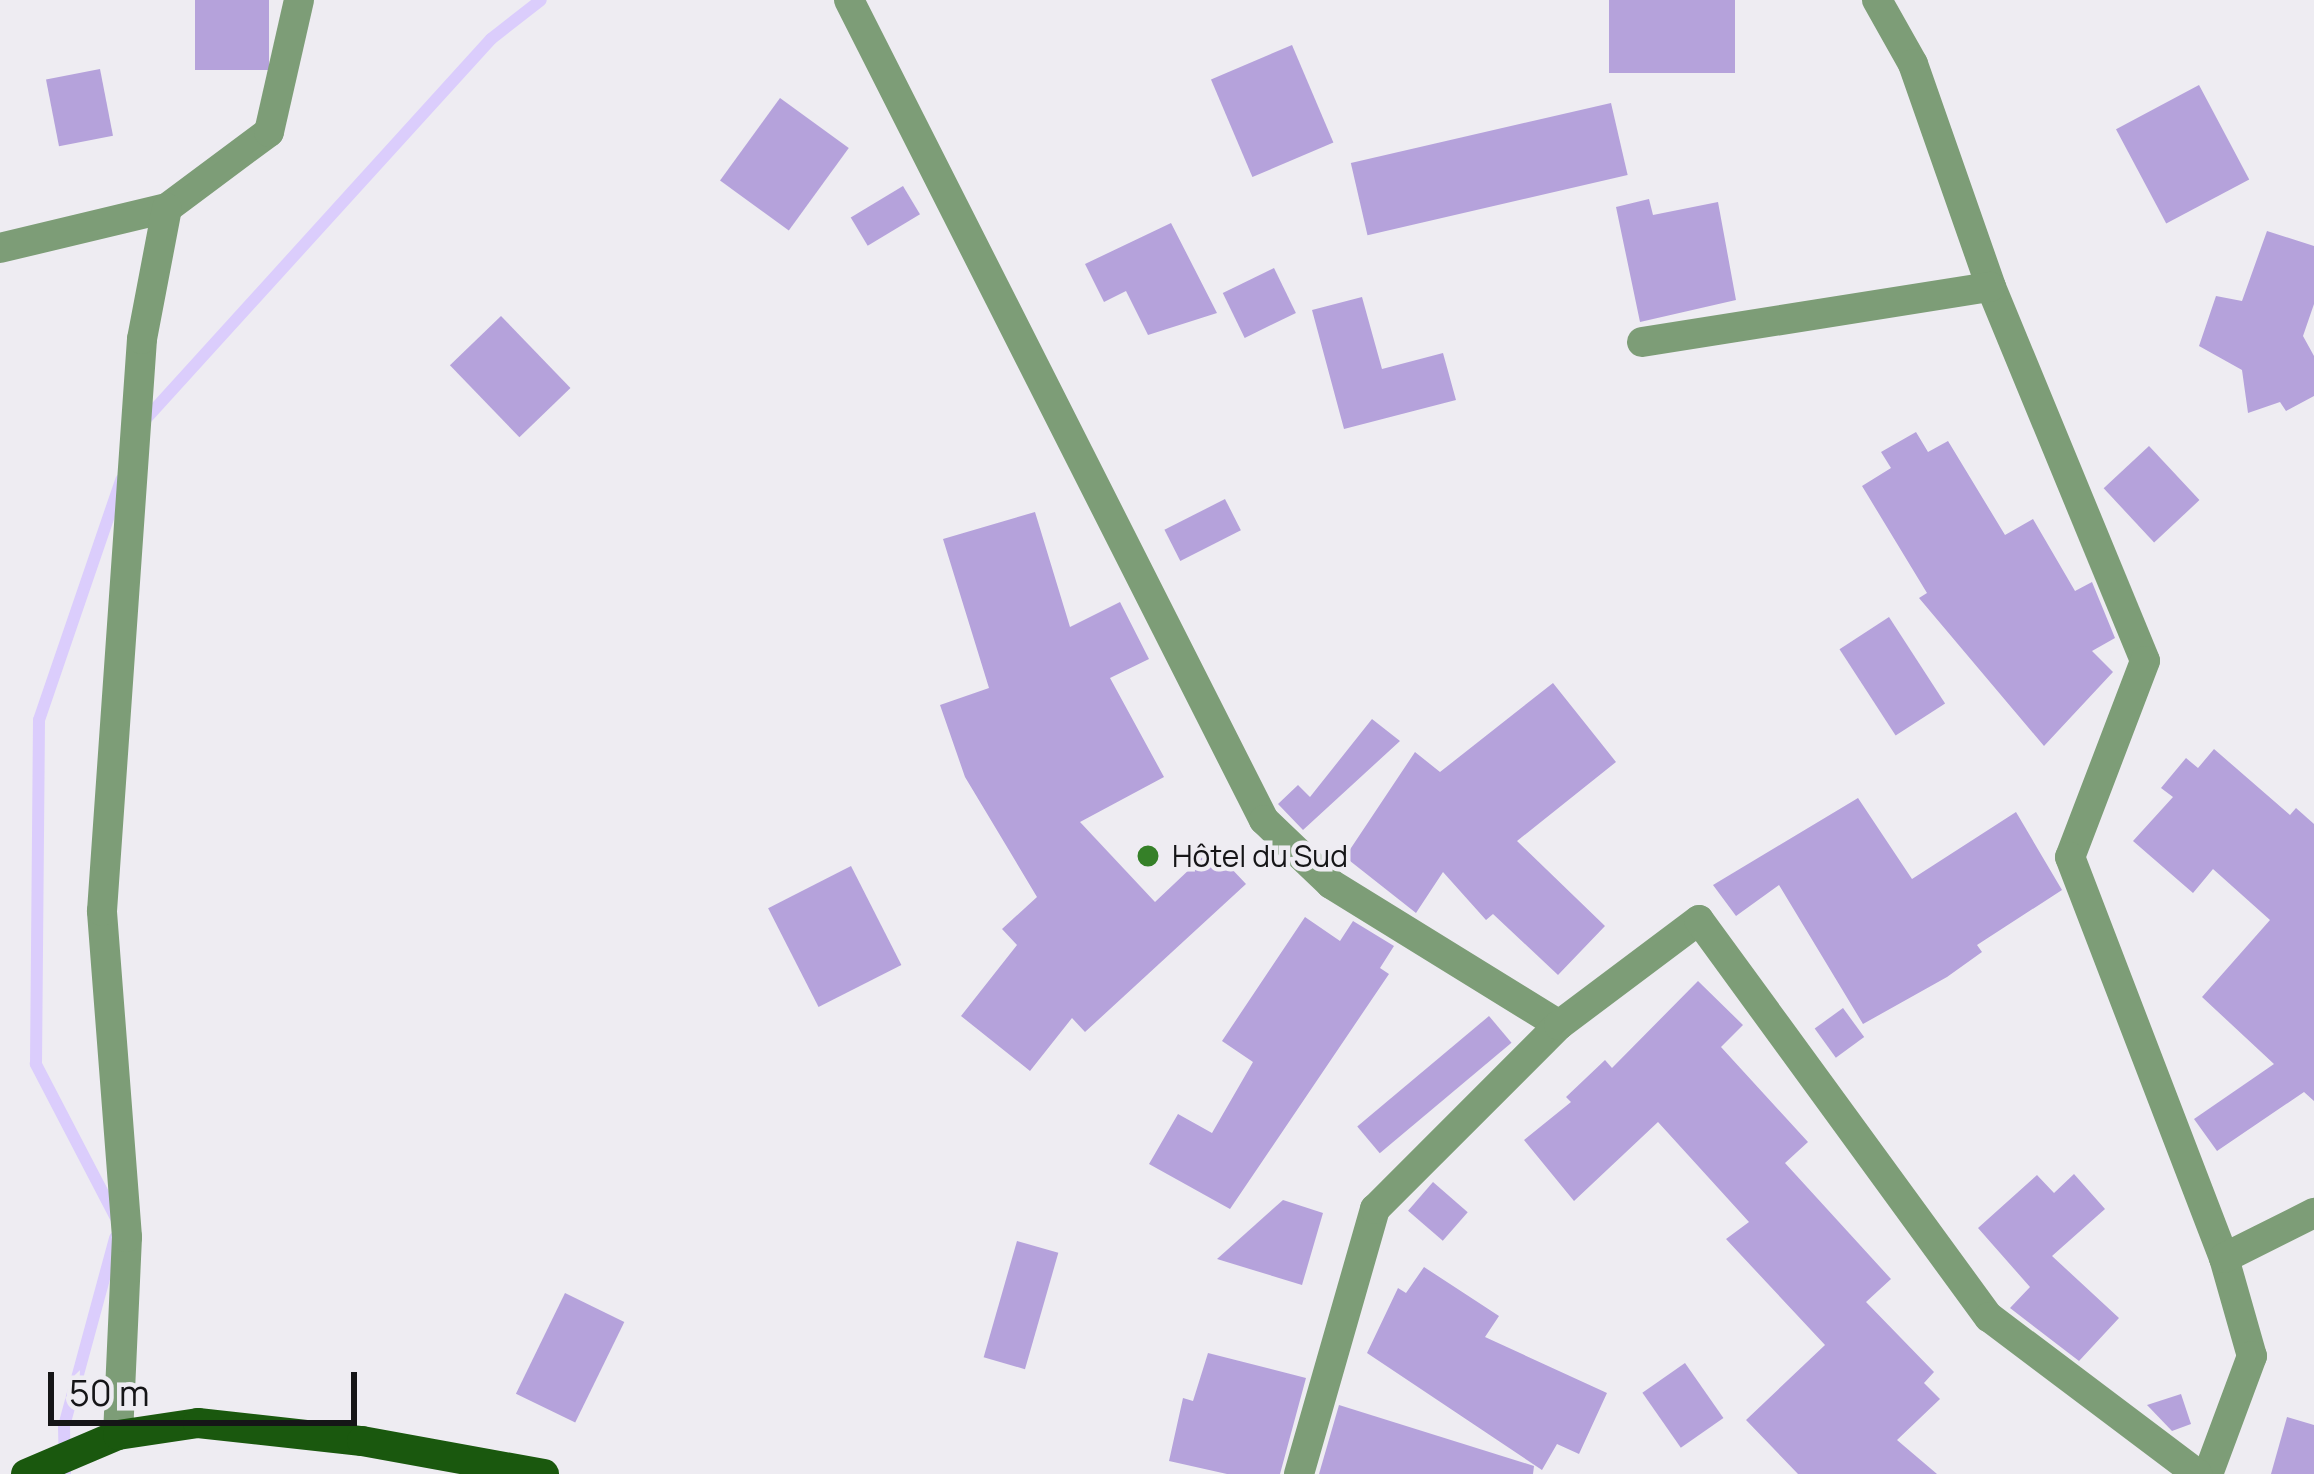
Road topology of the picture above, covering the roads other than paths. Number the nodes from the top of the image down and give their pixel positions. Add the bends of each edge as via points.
1 (299, 0) edge
2 (849, 0) edge
3 (1877, 0) edge
4 (167, 208) junction
5 (0, 248) edge
6 (1991, 287) junction
7 (1642, 342) dead end
8 (1559, 1025) junction
9 (2314, 1213) edge
10 (2224, 1258) junction
11 (131, 1433) junction
12 (26, 1474) edge
13 (544, 1474) edge
14 (1300, 1474) edge
15 (2197, 1474) edge
16 (2208, 1474) edge

1 - 4 street via 269,132
2 - 8 street via 1264,820 1331,884
3 - 6 street via 1913,64
4 - 5 street
4 - 11 street via 142,339 102,911 127,1237
6 - 7 street
6 - 10 street via 2145,661 2070,856
8 - 14 street via 1375,1209
8 - 15 street via 1699,920 1989,1317
9 - 10 street
10 - 16 street via 2252,1356
11 - 12 main road
11 - 13 main road via 198,1423

